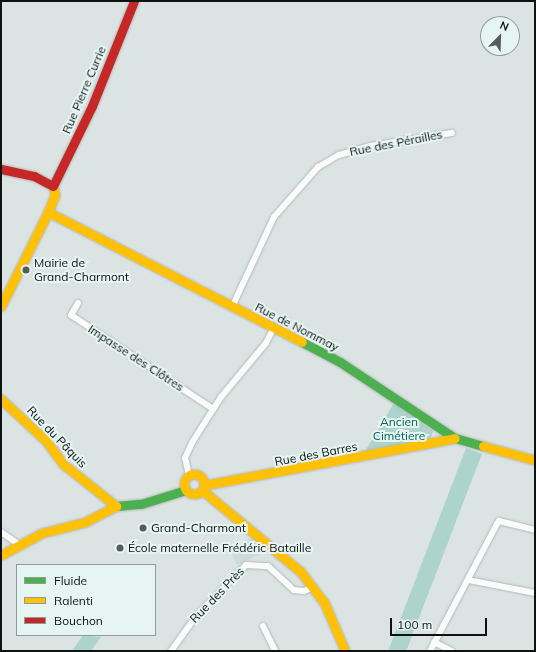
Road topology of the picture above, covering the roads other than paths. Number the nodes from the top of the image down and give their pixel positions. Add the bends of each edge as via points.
1 (134, 1) edge
2 (452, 133) dead end
3 (1, 169) edge
4 (53, 186) junction
5 (48, 212) junction
6 (78, 303) dead end
7 (1, 306) edge
8 (232, 306) junction
9 (273, 328) junction
10 (1, 399) edge
11 (213, 410) junction
12 (455, 438) junction
13 (535, 460) edge
14 (189, 475) junction
15 (204, 488) junction
16 (186, 490) junction
17 (116, 506) junction
18 (535, 530) edge
19 (1, 532) edge
20 (18, 544) junction
21 (1, 555) edge
22 (468, 580) junction
23 (314, 587) junction
24 (535, 594) edge
25 (263, 626) dead end
26 (434, 642) junction
27 (171, 651) edge
28 (275, 651) edge
29 (345, 651) edge
30 (430, 651) edge
31 (452, 651) edge

1 - 4 street, Rue Pierre Currie via 92,106
2 - 8 street, Rue des Pérailles via 370,146 339,155 318,167 293,192 274,217
3 - 4 street via 34,176
4 - 5 street via 55,196
5 - 7 street
5 - 8 street, Rue de Nommay via 85,233 152,262
6 - 11 street, Impasse des Clôtres via 71,315
8 - 9 street, Rue de Nommay
9 - 11 street via 266,343
9 - 12 street, Rue de Nommay via 340,362
10 - 17 street, Rue du Pâquis via 47,442 63,464
11 - 14 street via 185,458
12 - 13 street, Rue de Nommay
12 - 15 street, Rue des Barres
14 - 15 street via 198,474
14 - 16 street via 184,484
15 - 16 street via 196,494
15 - 23 street via 286,556
16 - 17 street via 141,504
17 - 20 street via 85,522 42,534
18 - 22 street via 499,522
19 - 20 street
20 - 21 street
22 - 24 street
22 - 26 street
23 - 27 street, Rue des Près via 304,591 294,590 268,566 246,565 197,615
23 - 29 street via 326,606
25 - 28 street
26 - 30 street
26 - 31 street

